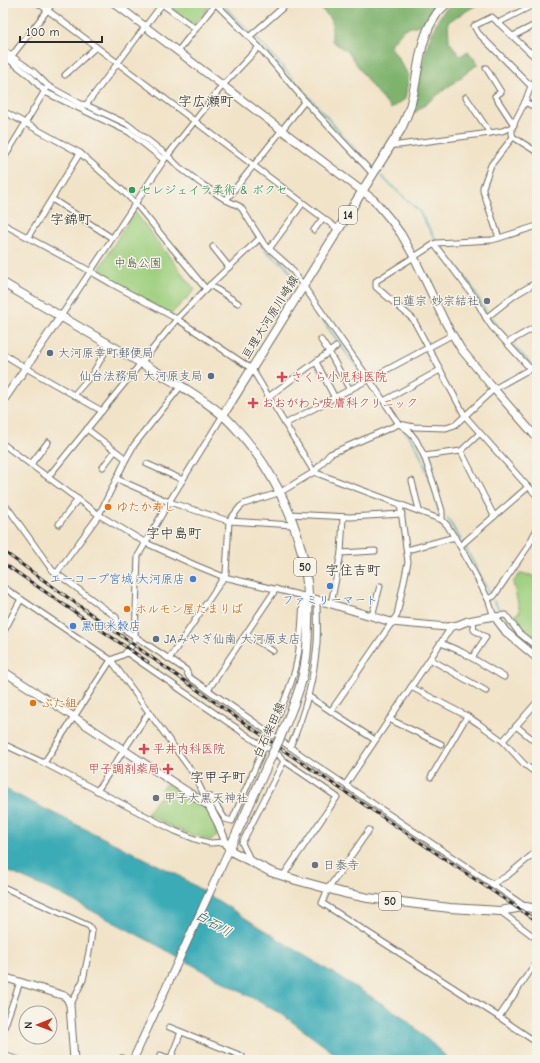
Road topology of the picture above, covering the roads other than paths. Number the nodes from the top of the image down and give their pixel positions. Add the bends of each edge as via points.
1 (38, 3) edge
2 (53, 3) edge
3 (114, 3) edge
4 (162, 3) edge
5 (216, 3) edge
6 (288, 3) edge
7 (447, 3) edge
8 (537, 3) edge
9 (47, 10) junction
10 (498, 22) junction
11 (537, 24) edge
12 (145, 26) junction
13 (196, 29) junction
14 (251, 35) junction
15 (513, 36) junction
16 (96, 47) junction
17 (259, 48) junction
18 (537, 48) edge
19 (3, 50) edge
20 (178, 52) junction
21 (530, 52) junction
22 (3, 55) edge
23 (11, 58) junction
24 (537, 59) edge
25 (117, 63) junction
26 (486, 68) dead end
27 (65, 75) dead end
28 (537, 78) edge
29 (223, 85) junction
30 (48, 86) junction
31 (531, 86) junction
32 (45, 92) junction
33 (466, 97) dead end
34 (305, 101) junction
35 (525, 102) junction
36 (86, 104) junction
37 (537, 108) edge
38 (3, 111) edge
39 (195, 122) junction
40 (26, 123) junction
41 (513, 126) junction
42 (282, 130) junction
43 (490, 133) junction
44 (513, 137) junction
45 (392, 145) junction
46 (537, 152) edge
47 (80, 154) junction
48 (166, 158) junction
49 (3, 160) edge
50 (254, 166) junction
51 (373, 174) junction
52 (363, 191) junction
53 (52, 199) junction
54 (226, 200) junction
55 (303, 203) junction
56 (136, 204) junction
57 (323, 218) junction
58 (3, 224) edge
59 (537, 226) edge
60 (314, 230) dead end
61 (339, 230) junction
62 (28, 237) junction
63 (112, 238) junction
64 (499, 238) junction
65 (258, 240) junction
66 (437, 243) junction
67 (213, 247) dead end
68 (269, 250) junction
69 (414, 258) junction
70 (229, 267) junction
71 (90, 271) junction
72 (537, 282) edge
73 (3, 283) edge
74 (208, 287) junction
75 (303, 287) junction
76 (238, 303) dead end
77 (61, 316) junction
78 (488, 317) junction
79 (177, 319) junction
80 (537, 326) edge
81 (452, 335) junction
82 (321, 340) dead end
83 (507, 343) junction
84 (109, 345) junction
85 (336, 347) dead end
86 (428, 348) junction
87 (330, 352) junction
88 (3, 354) edge
89 (316, 362) junction
90 (141, 363) junction
91 (537, 366) edge
92 (26, 368) junction
93 (252, 369) junction
94 (531, 369) junction
95 (440, 370) junction
96 (537, 376) edge
97 (369, 379) junction
98 (181, 386) junction
99 (494, 389) junction
100 (350, 390) junction
101 (74, 395) junction
102 (268, 397) junction
103 (335, 398) junction
104 (3, 401) edge
105 (384, 401) junction
106 (102, 411) junction
107 (223, 415) junction
108 (465, 416) junction
109 (285, 424) junction
110 (399, 424) junction
111 (87, 430) junction
112 (479, 434) junction
113 (537, 438) edge
114 (48, 442) dead end
115 (3, 444) edge
116 (115, 451) junction
117 (461, 451) junction
118 (424, 456) junction
119 (126, 459) junction
120 (31, 464) junction
121 (148, 464) dead end
122 (103, 467) dead end
123 (314, 472) junction
124 (48, 477) junction
125 (117, 479) junction
126 (183, 480) junction
127 (412, 481) dead end
128 (528, 487) junction
129 (280, 492) junction
130 (537, 496) edge
131 (78, 499) junction
132 (169, 502) junction
133 (3, 503) edge
134 (400, 504) junction
135 (419, 510) junction
136 (290, 514) junction
137 (402, 514) junction
138 (99, 515) junction
139 (494, 516) junction
140 (343, 517) junction
141 (442, 520) junction
142 (229, 521) junction
143 (60, 524) dead end
144 (293, 525) junction
145 (537, 529) edge
146 (454, 537) junction
147 (146, 543) junction
148 (460, 546) junction
149 (407, 550) junction
150 (375, 551) dead end
151 (341, 553) junction
152 (56, 574) junction
153 (224, 577) junction
154 (380, 586) dead end
155 (3, 587) edge
156 (276, 589) junction
157 (306, 596) junction
158 (21, 599) junction
159 (488, 599) junction
160 (317, 600) junction
161 (331, 604) junction
162 (372, 616) junction
163 (494, 616) junction
164 (473, 620) junction
165 (391, 622) junction
166 (452, 626) junction
167 (3, 633) edge
168 (246, 634) junction
169 (135, 637) junction
170 (441, 643) junction
171 (537, 647) edge
172 (273, 651) dead end
173 (126, 652) junction
174 (472, 658) junction
175 (537, 658) edge
176 (169, 659) junction
177 (430, 659) junction
178 (111, 660) junction
179 (3, 671) edge
180 (504, 677) dead end
181 (411, 687) junction
182 (208, 690) junction
183 (486, 690) dead end
184 (308, 696) junction
185 (537, 702) edge
186 (332, 711) junction
187 (149, 712) junction
188 (74, 716) junction
189 (466, 716) junction
190 (389, 719) junction
191 (516, 726) junction
192 (270, 733) junction
193 (375, 740) junction
194 (503, 742) junction
195 (537, 743) edge
196 (3, 744) edge
197 (441, 744) dead end
198 (264, 747) junction
199 (290, 747) junction
200 (124, 750) junction
201 (284, 761) junction
202 (44, 764) junction
203 (537, 774) edge
204 (431, 777) dead end
205 (346, 784) junction
206 (97, 791) junction
207 (204, 795) junction
208 (209, 806) junction
209 (369, 830) dead end
210 (227, 849) junction
211 (537, 851) edge
212 (251, 861) junction
213 (283, 876) junction
214 (492, 884) junction
215 (3, 887) edge
216 (328, 889) junction
217 (526, 907) junction
218 (537, 909) edge
219 (500, 911) junction
220 (537, 939) edge
221 (537, 961) edge
222 (3, 977) edge
223 (20, 982) junction
224 (70, 1005) junction
225 (499, 1017) junction
226 (169, 1027) dead end
227 (3, 1031) edge
228 (181, 1032) junction
229 (533, 1040) dead end
230 (3, 1055) edge
231 (160, 1055) dead end
232 (19, 1060) edge
233 (74, 1060) edge
234 (133, 1060) edge
235 (171, 1060) edge
236 (241, 1060) edge

1 - 9 street
2 - 9 street
3 - 12 street
4 - 12 street
4 - 13 street
5 - 13 street
5 - 14 street
6 - 14 street
7 - 45 main road, 亘理大河原川崎線 / 14 via 436,15 423,44 412,102
8 - 10 street
9 - 16 street
9 - 23 street
10 - 15 street
10 - 31 street via 492,17 474,26
11 - 15 street
12 - 20 street
12 - 25 street
13 - 20 street
14 - 17 street
15 - 21 street
16 - 25 street
16 - 27 street
17 - 29 street
17 - 34 street
18 - 21 street
19 - 23 street
20 - 29 street
21 - 24 street
22 - 23 street
23 - 30 street via 34,72
23 - 32 street
25 - 36 street
25 - 39 street
26 - 41 street via 500,92 495,96
28 - 31 street
29 - 39 street
29 - 42 street
30 - 32 street
30 - 36 street via 81,104
31 - 35 street
32 - 40 street
32 - 48 street via 128,132
33 - 43 street
34 - 42 street
34 - 51 street
35 - 37 street
35 - 41 street
36 - 48 street via 127,124
38 - 40 street
39 - 48 street
39 - 50 street
40 - 47 street
40 - 49 street
41 - 43 street
41 - 44 street
42 - 50 street
42 - 52 street
43 - 45 street
44 - 46 street
44 - 64 street via 491,165 483,187
45 - 51 main road, 亘理大河原川崎線 / 14
47 - 53 street
47 - 56 street
48 - 54 street
48 - 56 street
50 - 54 street
50 - 55 street
51 - 52 main road, 亘理大河原川崎線 / 14
52 - 61 main road, 亘理大河原川崎線 / 14
52 - 69 street via 390,219
53 - 62 street
53 - 63 street
54 - 65 street via 242,209
55 - 57 street
55 - 68 street
56 - 63 street
56 - 74 street
57 - 60 street
57 - 61 street
58 - 62 street
59 - 64 street
61 - 75 main road, 亘理大河原川崎線 / 14
62 - 71 street
63 - 71 street
64 - 66 street
65 - 68 street
65 - 70 street
66 - 69 street
66 - 78 street
67 - 70 street
68 - 75 street via 290,268
69 - 81 street
69 - 86 street via 376,281 376,287 413,319
70 - 74 street
71 - 77 street
71 - 79 street
72 - 78 street via 515,295
73 - 77 main road
74 - 76 street
74 - 79 street
75 - 93 main road, 亘理大河原川崎線 / 14
75 - 97 street
77 - 84 main road
77 - 92 street
78 - 83 street via 492,327
79 - 90 street
79 - 93 street
80 - 83 street
81 - 86 street
81 - 99 street
82 - 87 street
83 - 94 street
84 - 90 main road
84 - 101 street via 93,373
85 - 87 street
86 - 95 street
86 - 97 street
87 - 89 street
87 - 100 street
88 - 92 street
89 - 102 street
89 - 103 street
90 - 98 main road
90 - 106 street
91 - 94 street
92 - 101 street
92 - 104 street
93 - 102 street
93 - 107 main road, 亘理大河原川崎線 / 14
94 - 96 street
94 - 99 street
95 - 105 street
95 - 108 street
97 - 100 street
97 - 105 street
98 - 107 main road
98 - 119 street via 134,445
99 - 108 street
99 - 113 street
100 - 103 street
101 - 106 street
102 - 109 street
103 - 109 street
105 - 110 street
106 - 111 street
107 - 126 street
107 - 129 main road, 白石柴田線 / 50 via 255,452
108 - 110 street via 455,425 446,428
108 - 112 street
109 - 123 street
110 - 118 street via 409,431
110 - 123 street via 330,454
111 - 116 street
111 - 124 street
112 - 117 street
112 - 128 street
114 - 120 street
115 - 120 street
116 - 119 street
116 - 122 street
117 - 118 street
117 - 139 street
118 - 141 street via 442,511
119 - 125 street
120 - 124 street
121 - 126 street
123 - 129 street
123 - 134 street
124 - 131 street
125 - 132 street
125 - 138 street
126 - 132 street
127 - 135 street
128 - 130 street
128 - 139 street
129 - 136 main road, 白石柴田線 / 50
129 - 142 street via 244,504
131 - 138 street
131 - 143 street
132 - 142 street
132 - 147 street
133 - 152 street
134 - 135 street
134 - 137 street
135 - 141 street
136 - 140 street
136 - 144 main road, 白石柴田線 / 50
137 - 140 street
137 - 149 street
138 - 147 street
138 - 152 street
139 - 148 street
140 - 151 street
141 - 146 street
142 - 144 street
142 - 153 street
144 - 157 main road, 白石柴田線 / 50 via 305,568
145 - 159 street via 494,596
146 - 148 street
146 - 149 street
147 - 153 street
147 - 169 street via 138,556
148 - 159 street
149 - 165 street via 408,562 397,615
150 - 151 street
151 - 161 street
152 - 169 street via 116,617 119,626
153 - 156 street
153 - 176 street
154 - 162 street
155 - 158 street
156 - 157 street
156 - 168 street
157 - 160 street
157 - 192 street via 295,668 283,707
157 - 210 main road, 白石柴田線 / 50, bridge via 307,652 296,700
158 - 167 street
158 - 178 street
159 - 163 street
160 - 161 street
160 - 184 street via 317,642
161 - 162 street
162 - 165 street
163 - 164 street
163 - 171 street via 506,615 519,633
163 - 175 street via 506,632
164 - 166 street
164 - 174 street via 474,630 486,637
165 - 166 street
165 - 186 street
166 - 170 street
168 - 172 street
168 - 182 street
169 - 173 street
169 - 176 street
170 - 174 street
170 - 177 street
173 - 178 street
173 - 198 street
174 - 180 street
176 - 182 street
177 - 181 street
177 - 183 street
178 - 187 street
178 - 188 street
179 - 188 street
181 - 189 street
181 - 190 street
182 - 192 street
184 - 186 street
184 - 199 street
185 - 191 street
186 - 193 street
187 - 200 street
187 - 207 street via 193,773
188 - 200 street
188 - 202 street
189 - 194 street
189 - 204 street
190 - 193 street
190 - 197 street
191 - 194 street
191 - 195 street
192 - 199 street
193 - 205 street
194 - 203 street
196 - 202 street
198 - 201 street via 269,748
198 - 207 street via 232,821 226,819 211,797
199 - 205 street
200 - 206 street
200 - 208 street
201 - 212 street via 242,843
201 - 213 street via 337,797
202 - 206 street
205 - 214 street
206 - 210 street via 175,831
207 - 208 street
208 - 210 street
209 - 216 street
210 - 212 main road, 50
210 - 234 street
211 - 214 street via 507,876
212 - 213 main road, 50
213 - 216 main road, 50
214 - 217 street
215 - 224 street via 89,926 92,931 83,980
216 - 219 main road, 50 via 368,898
216 - 225 street via 322,903
217 - 218 main road, 50
217 - 219 main road, 50
219 - 220 street
221 - 225 street
222 - 223 street
223 - 224 street via 65,996
223 - 227 street
224 - 233 street
225 - 229 street
226 - 228 street
228 - 235 street
228 - 236 street via 242,1056
230 - 232 street
231 - 235 street

